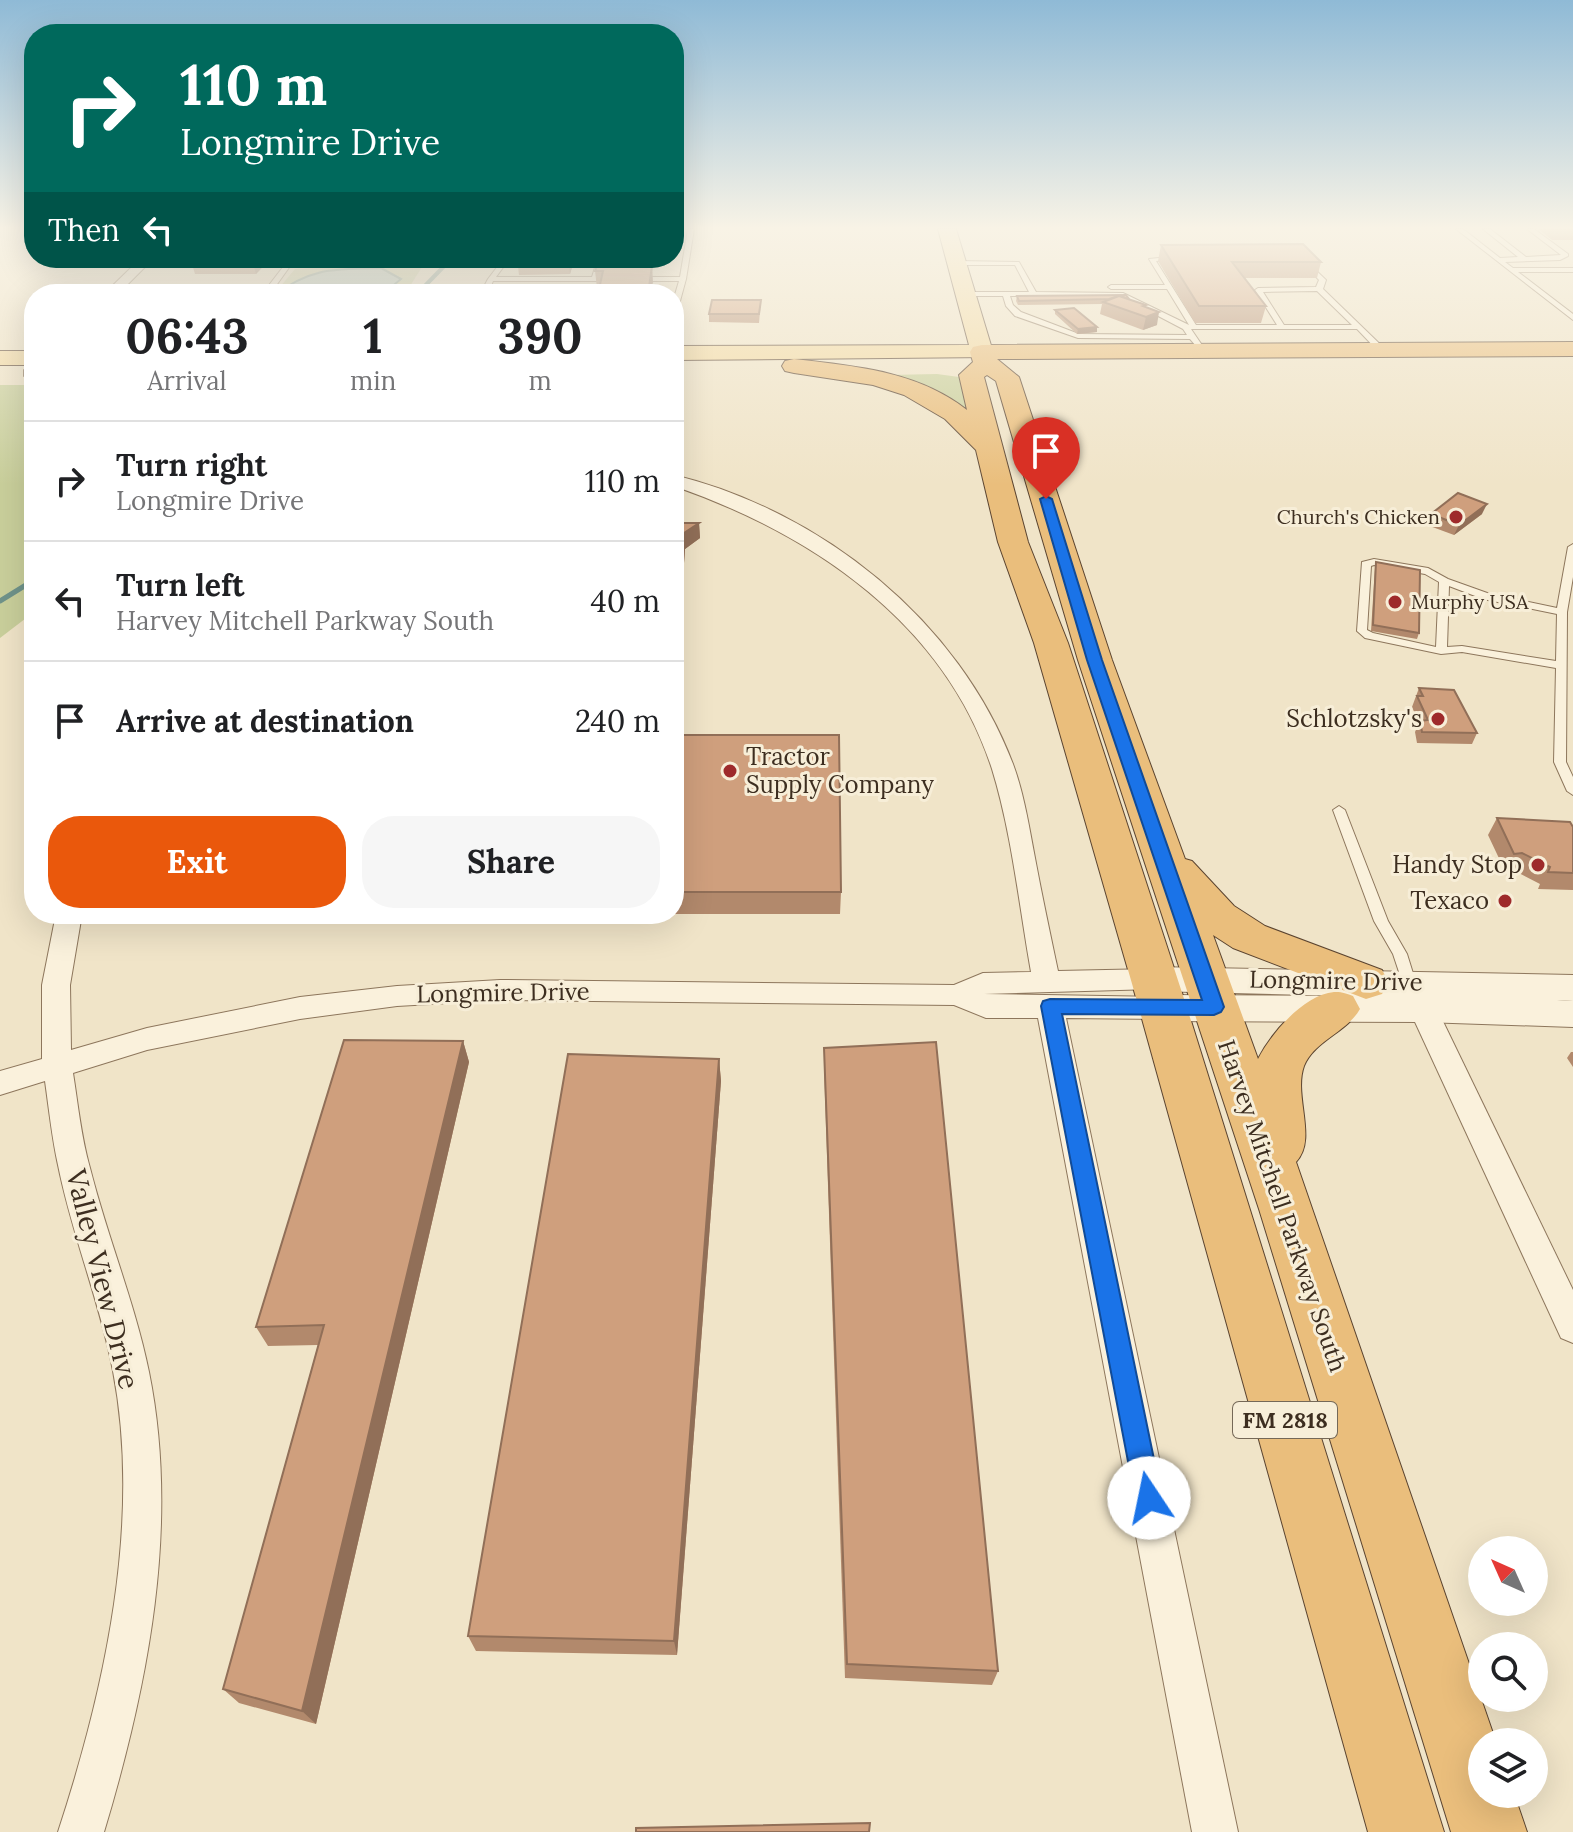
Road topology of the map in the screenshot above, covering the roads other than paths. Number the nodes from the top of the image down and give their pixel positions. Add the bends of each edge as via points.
1 (963, 314) edge
2 (1019, 314) edge
3 (1164, 314) edge
4 (1184, 314) edge
5 (1274, 314) edge
6 (1341, 314) edge
7 (960, 316) junction
8 (1190, 327) junction
9 (1282, 327) junction
10 (1361, 327) junction
11 (1197, 344) junction
12 (1573, 349) edge
13 (1382, 350) junction
14 (866, 352) junction
15 (684, 353) edge
16 (0, 358) edge
17 (984, 358) junction
18 (1573, 359) edge
19 (1157, 362) junction
20 (24, 365) edge
21 (794, 366) junction
22 (684, 367) edge
23 (24, 369) edge
24 (0, 373) edge
25 (1071, 375) dead end
26 (1038, 392) dead end
27 (1023, 428) junction
28 (989, 447) junction
29 (684, 484) edge
30 (1573, 547) edge
31 (1444, 581) junction
32 (1562, 612) junction
33 (1441, 651) junction
34 (1563, 666) junction
35 (1573, 791) edge
36 (1339, 810) dead end
37 (1161, 850) junction
38 (67, 924) edge
39 (1573, 988) edge
40 (1184, 993) junction
41 (1048, 994) junction
42 (1351, 995) junction
43 (1416, 996) junction
44 (1573, 1014) edge
45 (57, 1064) junction
46 (0, 1083) edge
47 (1286, 1209) junction
48 (1573, 1327) edge
49 (81, 1832) edge
50 (1215, 1832) edge
51 (1406, 1832) edge
52 (1489, 1832) edge

1 - 7 lane
2 - 11 lane via 1078,336
3 - 8 lane
4 - 8 lane
5 - 9 lane
6 - 10 lane
7 - 14 main road via 923,343
7 - 17 main road, Harvey Mitchell Parkway South / FM 2818
8 - 9 lane
8 - 11 lane
9 - 10 lane
10 - 13 lane
11 - 13 highway
11 - 17 highway
12 - 13 highway
14 - 15 main road
14 - 17 main road
16 - 20 main road
17 - 19 highway
17 - 21 main road
17 - 27 highway, Harvey Mitchell Parkway South / FM 2818 via 1005,374
17 - 28 highway, Harvey Mitchell Parkway South / FM 2818 via 971,375
18 - 19 highway
19 - 25 highway
21 - 22 main road
21 - 28 highway via 859,374 911,388 945,406
23 - 24 main road
26 - 27 highway
27 - 37 highway, Harvey Mitchell Parkway South / FM 2818
28 - 40 highway, Harvey Mitchell Parkway South / FM 2818 via 1013,542
29 - 41 street via 744,505 826,551 881,591 933,643 964,685 1011,796
30 - 32 lane
31 - 32 lane via 1487,597
31 - 33 lane
31 - 33 lane via 1428,571 1366,564 1362,631 1382,641
32 - 34 lane
33 - 34 lane via 1462,649
34 - 35 lane via 1560,762
36 - 43 lane
37 - 40 highway, Harvey Mitchell Parkway South / FM 2818
37 - 42 highway via 1218,917
38 - 45 street, Valley View Drive via 56,985
39 - 43 street, Longmire Drive
40 - 41 street, Longmire Drive
40 - 42 street, Longmire Drive
40 - 47 highway, Harvey Mitchell Parkway South / FM 2818
40 - 51 highway, Harvey Mitchell Parkway South / FM 2818
41 - 45 street, Longmire Drive via 986,1007 957,995 500,990 397,996 271,1013
41 - 50 street
42 - 43 street, Longmire Drive
42 - 47 highway via 1301,1032 1276,1072
43 - 44 street, Longmire Drive
43 - 48 street
45 - 46 street, Longmire Drive
45 - 49 street, Valley View Drive via 73,1165 131,1372 142,1474 135,1616
47 - 52 highway, Harvey Mitchell Parkway South / FM 2818

